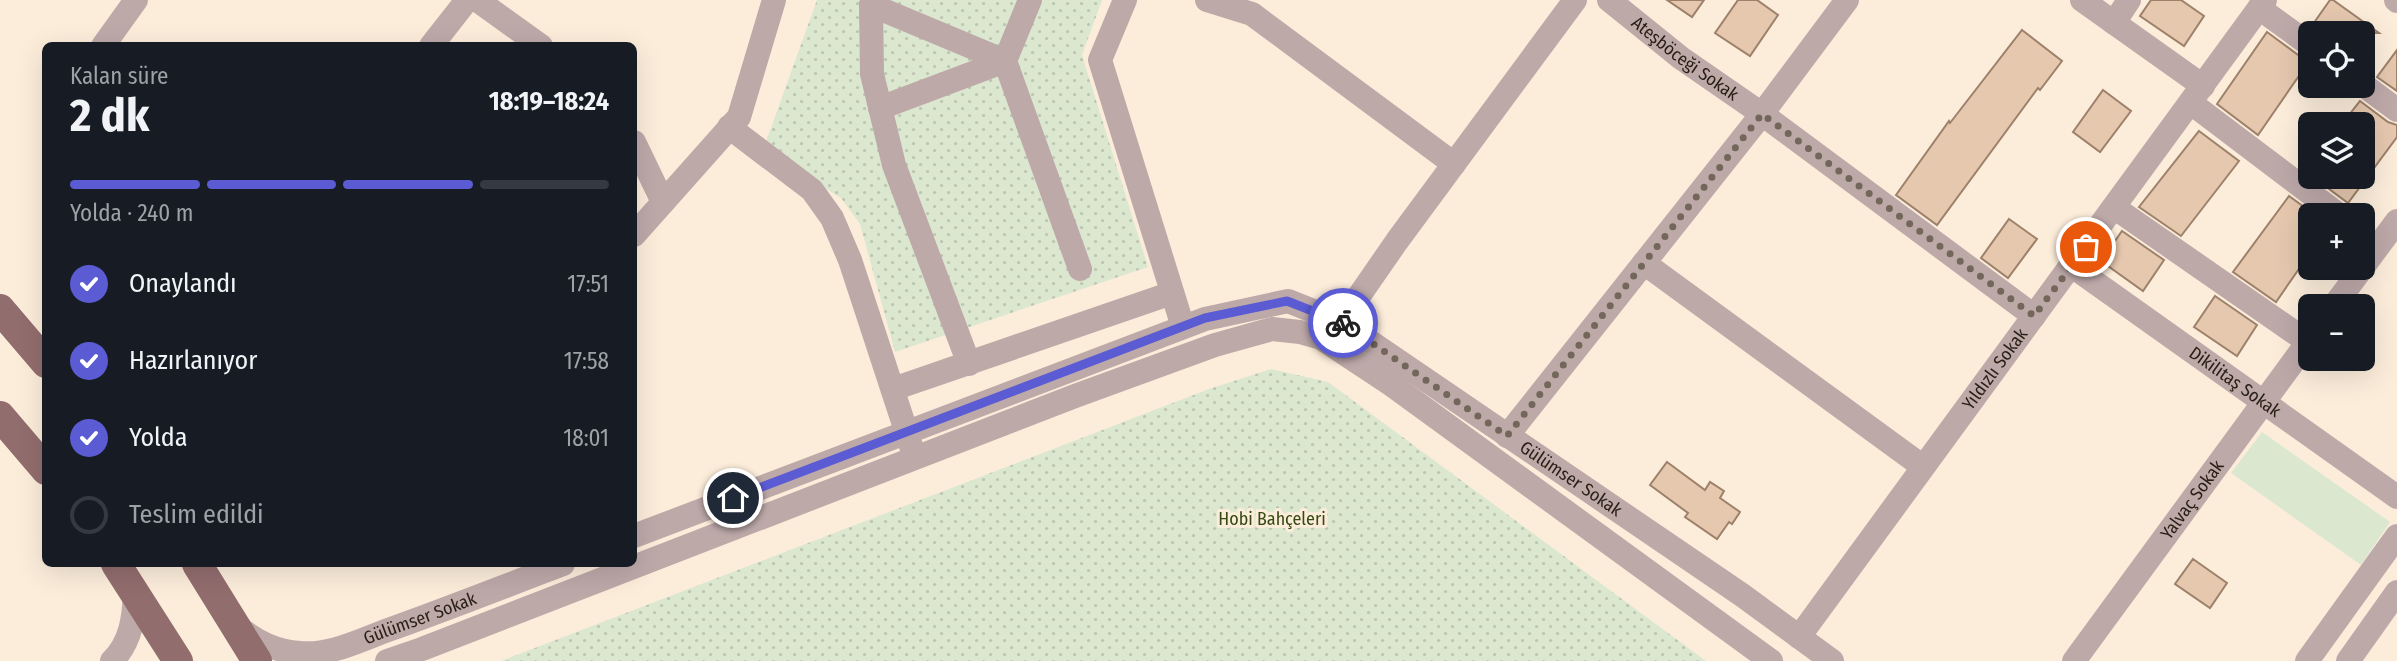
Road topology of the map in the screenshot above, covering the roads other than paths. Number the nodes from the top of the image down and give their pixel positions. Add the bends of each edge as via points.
1 (136, 0) edge
2 (467, 0) edge
3 (477, 0) edge
4 (774, 0) edge
5 (1030, 0) edge
6 (1125, 0) edge
7 (1207, 0) edge
8 (1575, 0) edge
9 (1609, 0) edge
10 (1847, 0) edge
11 (2082, 0) edge
12 (2129, 0) edge
13 (872, 3) edge
14 (2262, 4) edge
15 (2114, 23) junction
16 (2298, 35) edge
17 (106, 42) edge
18 (434, 42) edge
19 (535, 42) edge
20 (1005, 61) junction
21 (2375, 94) edge
22 (2197, 95) junction
23 (880, 108) junction
24 (2397, 110) edge
25 (1762, 114) junction
26 (729, 128) junction
27 (637, 148) edge
28 (1454, 164) junction
29 (663, 202) junction
30 (2325, 203) edge
31 (2115, 208) junction
32 (2397, 221) edge
33 (637, 232) edge
34 (2375, 236) edge
35 (1644, 262) junction
36 (2072, 266) junction
37 (1080, 269) dead end
38 (1172, 293) junction
39 (0, 309) edge
40 (2034, 316) junction
41 (1341, 322) junction
42 (1183, 327) junction
43 (2298, 333) edge
44 (2298, 356) edge
45 (42, 358) edge
46 (969, 363) junction
47 (893, 389) junction
48 (2264, 402) junction
49 (0, 416) edge
50 (907, 432) junction
51 (1507, 436) junction
52 (915, 457) junction
53 (42, 465) edge
54 (1922, 466) junction
55 (2397, 497) edge
56 (637, 535) edge
57 (2397, 536) edge
58 (637, 565) edge
59 (118, 567) edge
60 (199, 567) edge
61 (555, 567) edge
62 (633, 567) edge
63 (135, 592) junction
64 (2397, 592) edge
65 (238, 627) junction
66 (1799, 637) junction
67 (112, 661) edge
68 (178, 661) edge
69 (257, 661) edge
70 (387, 661) edge
71 (1771, 661) edge
72 (1832, 661) edge
73 (2074, 661) edge
74 (2307, 661) edge
75 (2348, 661) edge

1 - 17 street
2 - 18 street
3 - 19 street
4 - 26 street via 738,117
5 - 20 street
6 - 38 street via 1100,60
7 - 28 street via 1252,14
8 - 28 street
9 - 25 street, Ateşböceği Sokak
10 - 25 street
11 - 15 street
12 - 15 street
13 - 20 street
13 - 23 street via 872,74
14 - 16 street
14 - 22 street, Yıldızlı Sokak
15 - 22 street
20 - 23 street
20 - 37 street
21 - 24 street
22 - 30 street
22 - 31 street, Yıldızlı Sokak
23 - 46 street via 894,165
25 - 35 street
25 - 40 street, Ateşböceği Sokak
26 - 29 street
26 - 47 street via 812,190 832,218
27 - 29 street
28 - 41 street
29 - 33 street
31 - 36 street, Yıldızlı Sokak
31 - 43 street
32 - 34 street
35 - 51 street
35 - 54 street
36 - 40 street, Yıldızlı Sokak
36 - 48 street, Dikilitaş Sokak
38 - 42 street
38 - 46 street
39 - 45 main road
40 - 54 street, Yıldızlı Sokak
41 - 42 street, Gülümser Sokak via 1287,301
41 - 51 street, Gülümser Sokak
42 - 50 street, Gülümser Sokak
44 - 48 street, Yalvaç Sokak
46 - 47 street
47 - 50 street
48 - 55 street, Dikilitaş Sokak
48 - 73 street, Yalvaç Sokak
49 - 53 main road
50 - 52 street
50 - 56 street, Gülümser Sokak
51 - 66 street, Gülümser Sokak
52 - 58 street
52 - 71 street via 1215,345 1272,329 1300,332 1321,338 1392,385
54 - 66 street, Yıldızlı Sokak
57 - 74 street
59 - 63 main road
60 - 65 main road
61 - 65 street, Gülümser Sokak via 320,653 277,650
62 - 70 street
63 - 67 street via 128,639
63 - 68 main road
64 - 75 street
65 - 69 main road
66 - 72 street, Gülümser Sokak

